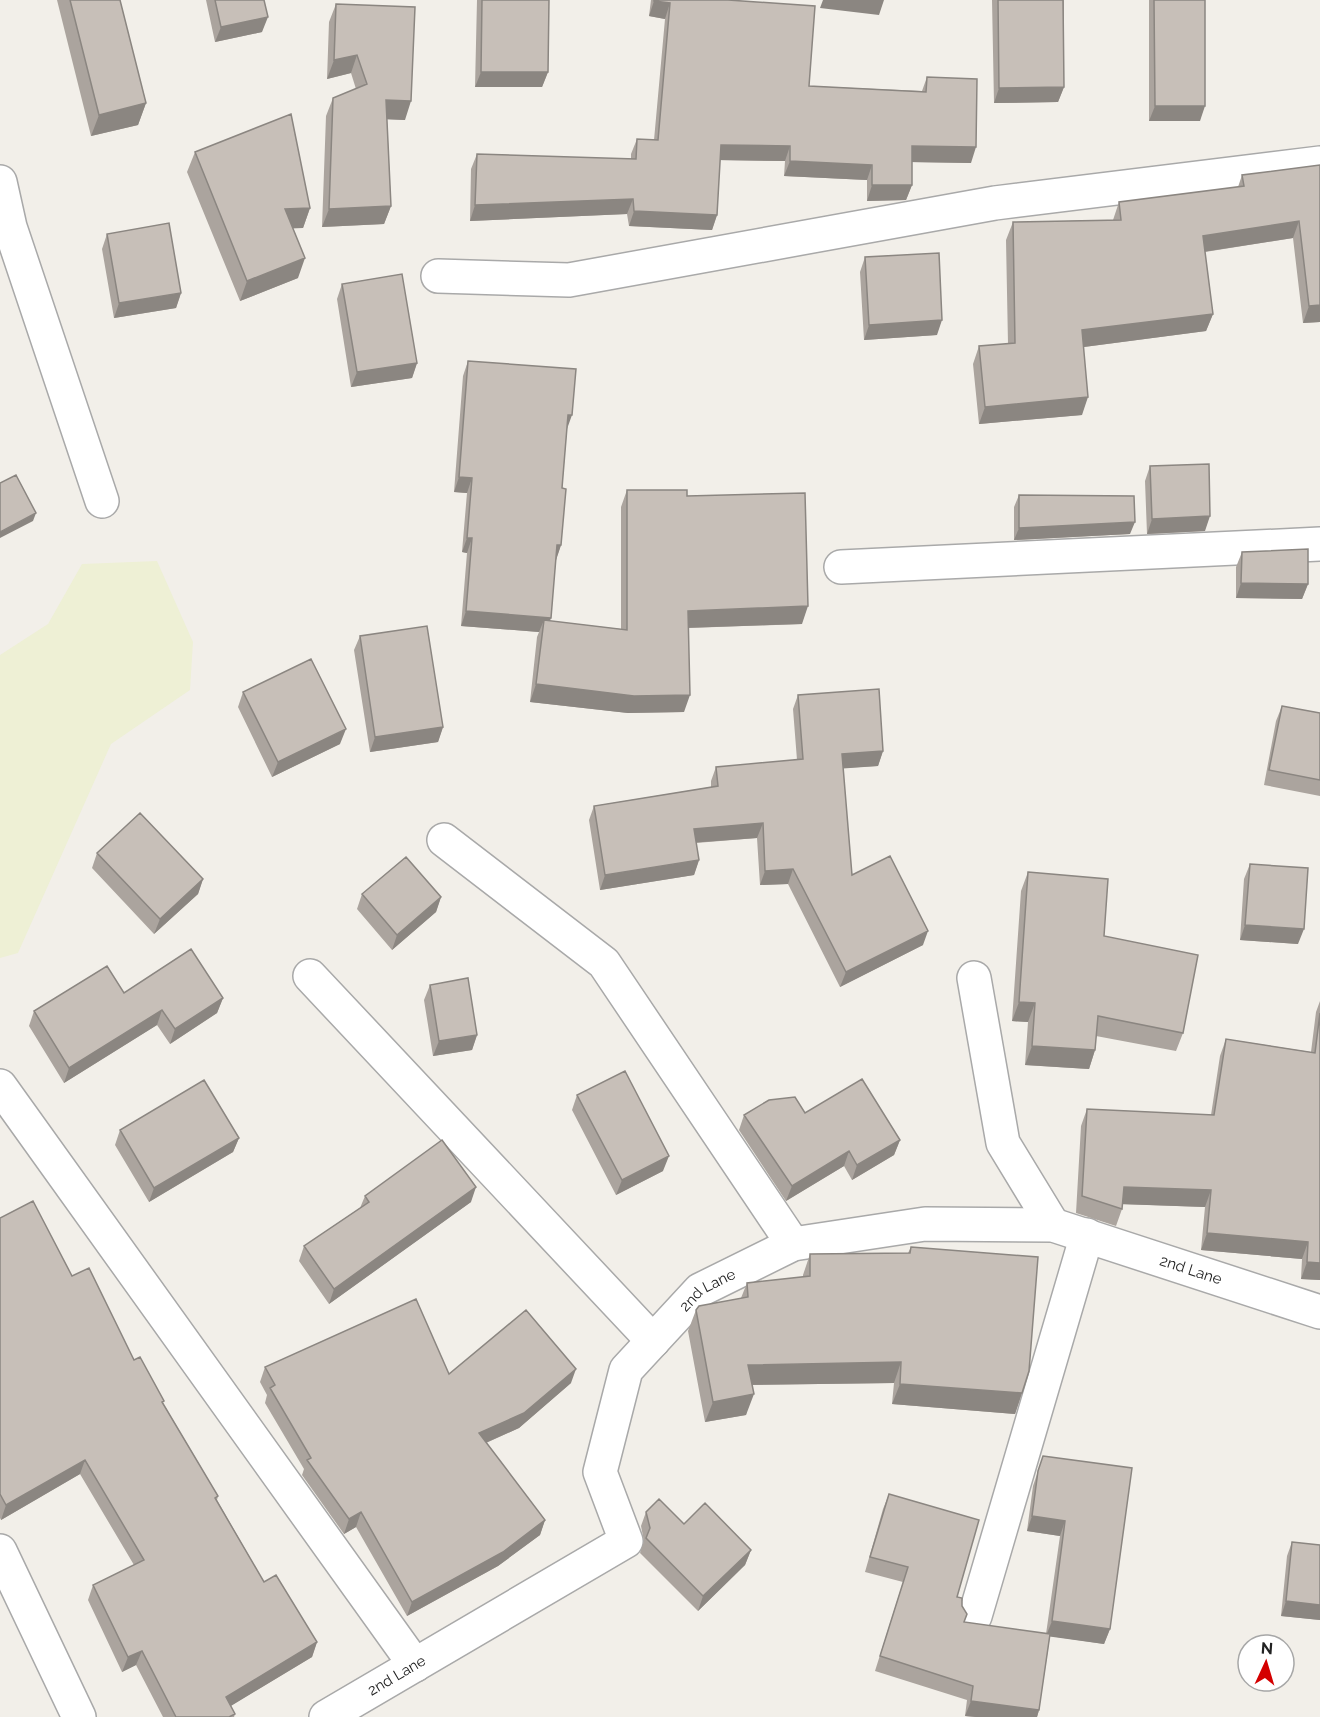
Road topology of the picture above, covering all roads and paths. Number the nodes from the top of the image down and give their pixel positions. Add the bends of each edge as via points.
1 (1320, 163) edge
2 (0, 182) edge
3 (438, 276) dead end
4 (102, 501) dead end
5 (1320, 544) edge
6 (841, 567) dead end
7 (444, 840) dead end
8 (310, 976) dead end
9 (974, 978) dead end
10 (0, 1086) edge
11 (1053, 1225) junction
12 (1087, 1235) junction
13 (793, 1244) junction
14 (1320, 1312) edge
15 (653, 1341) junction
16 (0, 1551) edge
17 (975, 1616) dead end
18 (415, 1665) junction
19 (79, 1717) edge
20 (326, 1717) edge

1 - 3 street via 995,203 569,280
2 - 4 street via 10,227
5 - 6 street
7 - 13 street via 604,963
8 - 15 street
9 - 11 street via 1003,1143
10 - 18 street
11 - 12 street, 2nd Lane
11 - 13 street, 2nd Lane via 925,1224
12 - 14 street, 2nd Lane
12 - 17 street
13 - 15 street, 2nd Lane via 700,1290
15 - 18 street, 2nd Lane via 627,1370 600,1472 626,1541
16 - 19 street
18 - 20 street, 2nd Lane

